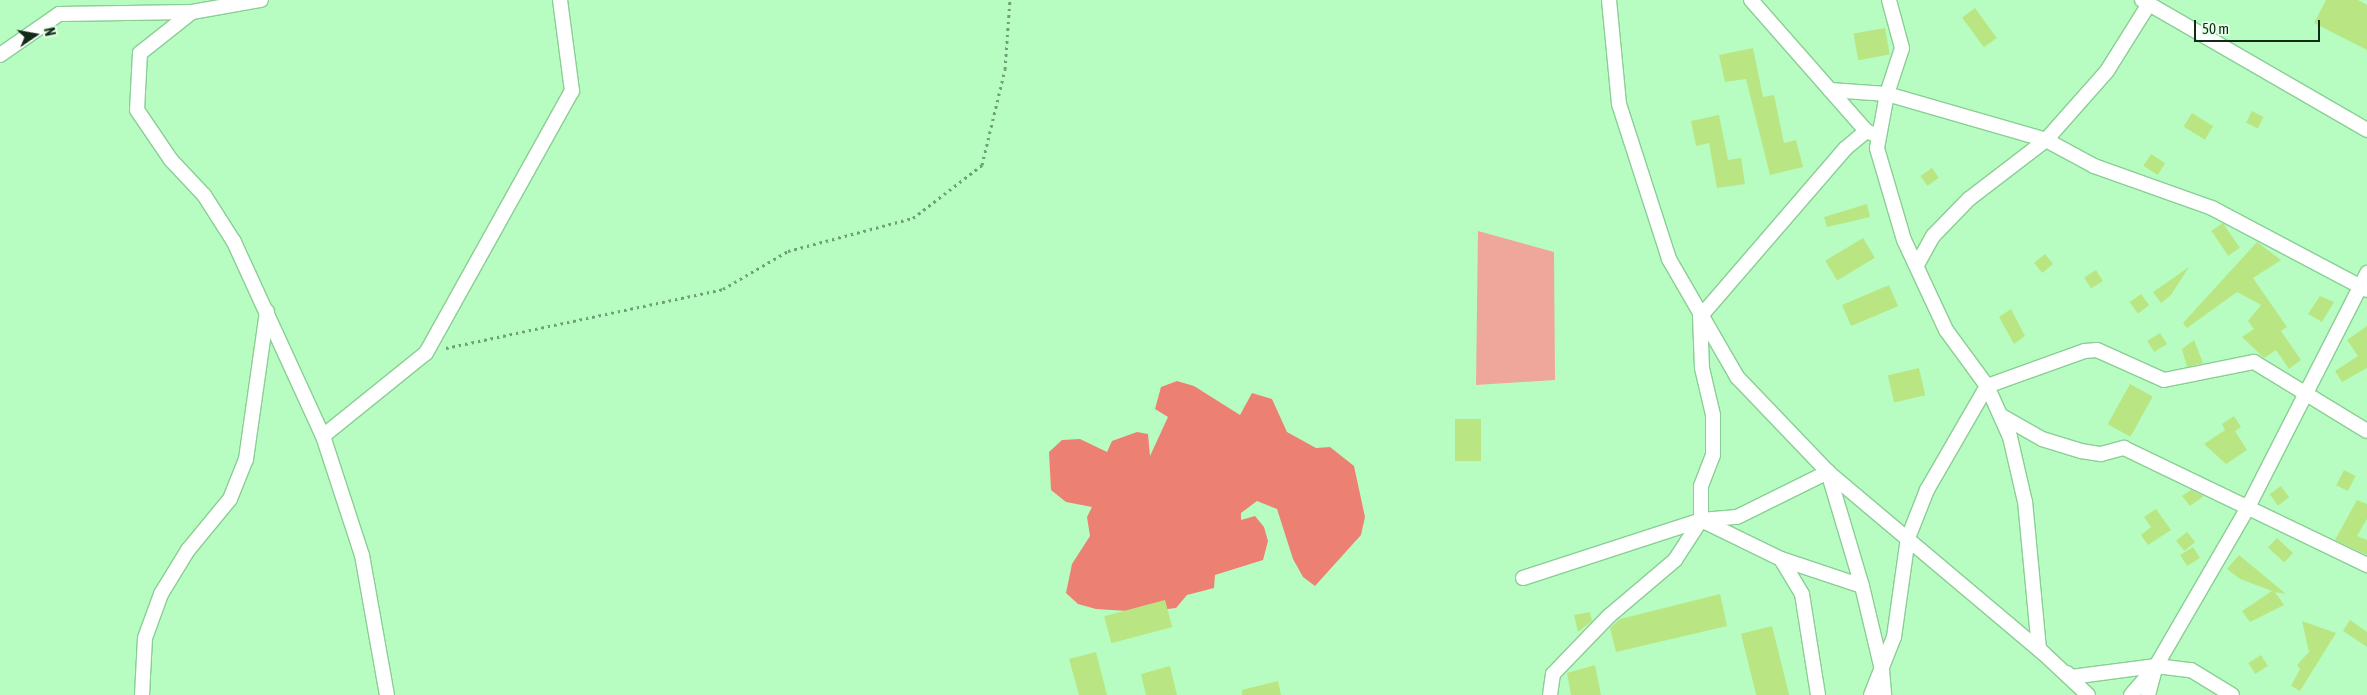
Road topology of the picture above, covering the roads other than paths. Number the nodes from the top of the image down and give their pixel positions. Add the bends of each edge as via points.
1 (261, 0) edge
2 (560, 0) edge
3 (1609, 0) edge
4 (1751, 0) edge
5 (1889, 0) edge
6 (2145, 2) edge
7 (192, 12) junction
8 (0, 55) edge
9 (1830, 90) junction
10 (1887, 94) junction
11 (2367, 130) edge
12 (1871, 133) junction
13 (2046, 140) junction
14 (1918, 263) junction
15 (2367, 273) edge
16 (2364, 288) edge
17 (267, 309) junction
18 (1700, 317) junction
19 (1987, 386) junction
20 (2304, 394) junction
21 (2000, 415) junction
22 (2367, 431) edge
23 (323, 436) junction
24 (1828, 472) junction
25 (2247, 509) junction
26 (1701, 520) junction
27 (1908, 538) junction
28 (1781, 559) junction
29 (2367, 565) edge
30 (1523, 578) dead end
31 (1862, 586) junction
32 (2156, 666) junction
33 (1882, 670) junction
34 (2071, 677) junction
35 (142, 695) edge
36 (387, 695) edge
37 (1550, 695) edge
38 (1818, 695) edge
39 (1871, 695) edge
40 (1884, 695) edge
41 (2088, 695) edge
42 (2131, 695) edge
43 (2148, 695) edge
44 (2232, 695) edge

1 - 7 street
2 - 23 street via 572,91 426,353
3 - 18 street via 1619,104 1668,259
4 - 9 street
5 - 10 street via 1902,48
6 - 11 street
6 - 13 street via 2107,72
7 - 8 street via 59,14
7 - 17 street via 140,52 137,110 171,160 204,195
9 - 10 street
9 - 12 street
10 - 12 street
10 - 13 street
12 - 14 street via 1904,240
12 - 18 street
13 - 14 street via 1968,199 1933,236
13 - 16 street via 2094,166 2212,208
14 - 19 street via 1946,330
15 - 16 street
16 - 20 street
17 - 23 street
17 - 35 street via 246,459 230,499 188,550 161,594 145,638
18 - 24 street via 1737,377
18 - 26 street via 1702,368 1713,415 1713,455 1701,486
19 - 20 street via 2097,350 2164,380 2254,362
19 - 21 street
19 - 27 street via 1927,490
20 - 22 street
20 - 25 street
21 - 25 street via 2042,439 2081,451 2101,454 2124,448
21 - 34 street via 2025,502 2039,649
23 - 36 street via 362,555
24 - 26 street via 1737,517
24 - 27 street
24 - 31 street
25 - 29 street
25 - 32 street
26 - 28 street
26 - 30 street
26 - 37 street via 1675,560 1609,616 1554,674
27 - 33 street via 1894,637
27 - 34 street
28 - 31 street
28 - 38 street via 1802,594
31 - 33 street
32 - 34 street
32 - 42 street
32 - 43 street
32 - 44 street via 2192,670
33 - 39 street
33 - 40 street
34 - 41 street

